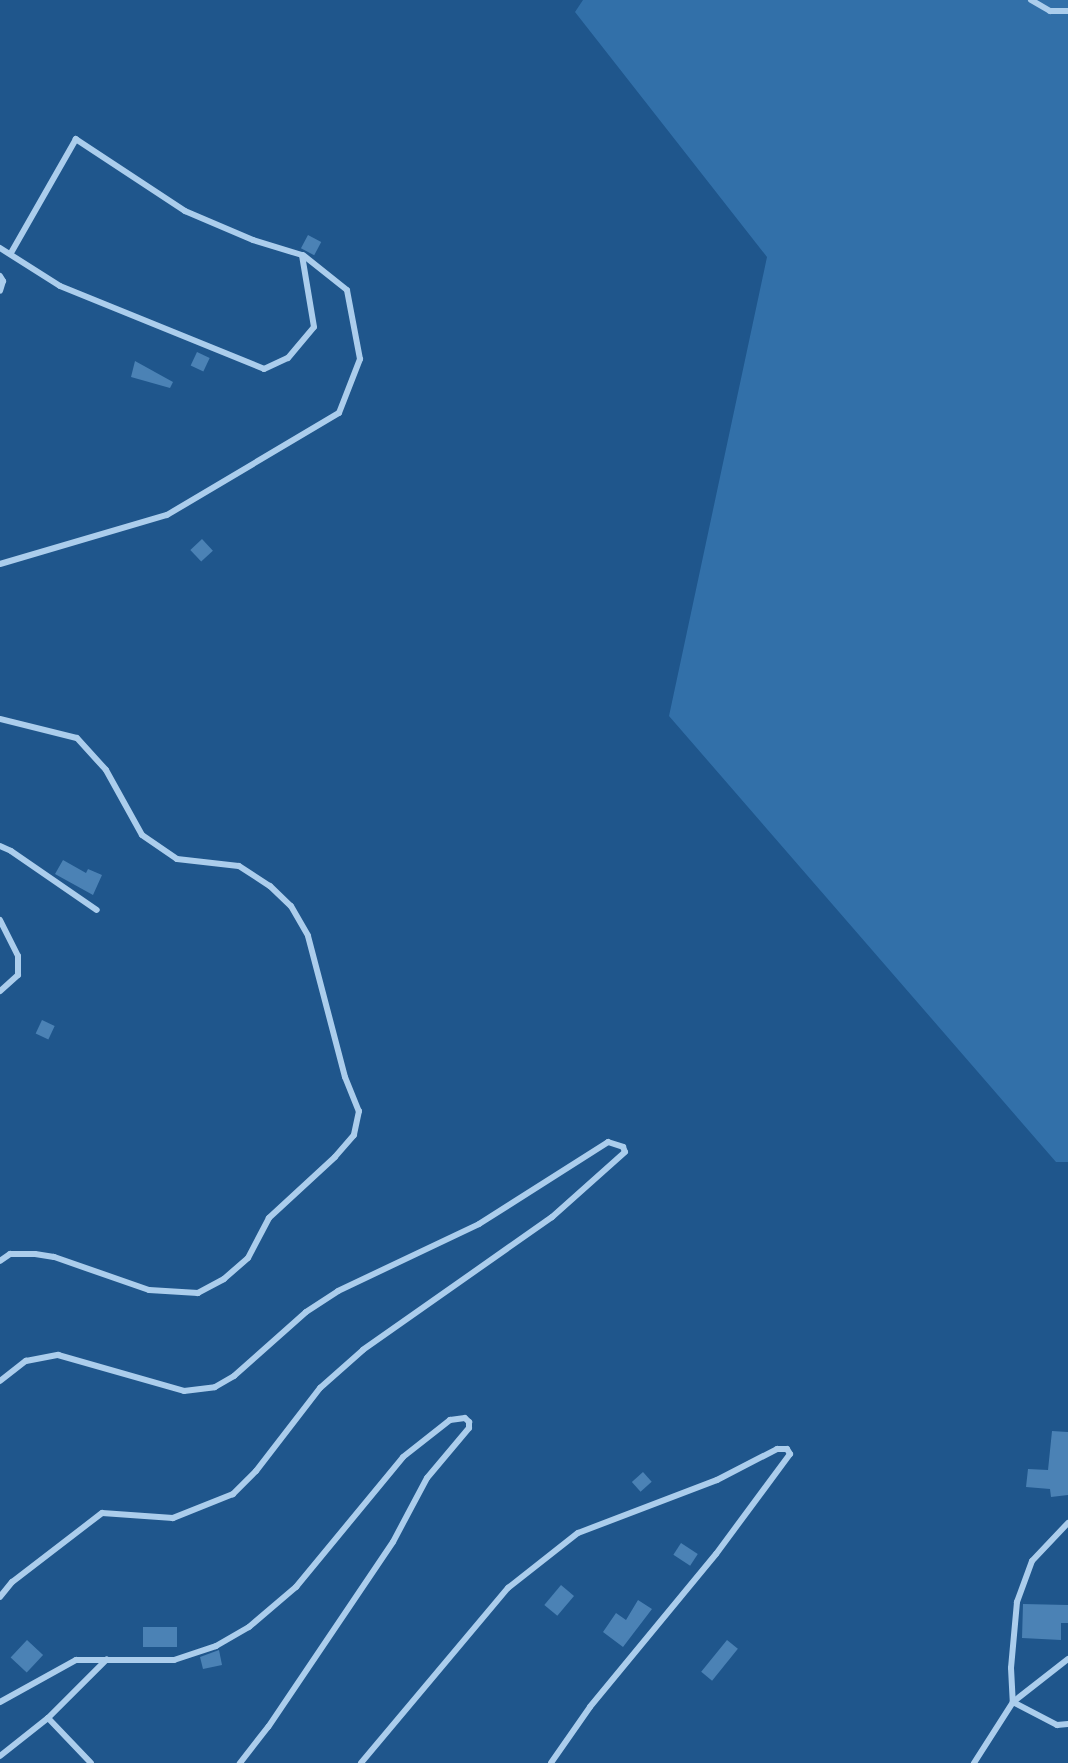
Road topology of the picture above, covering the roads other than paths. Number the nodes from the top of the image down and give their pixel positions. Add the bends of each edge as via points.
1 (1031, 0) edge
2 (1068, 11) edge
3 (0, 248) edge
4 (11, 253) junction
5 (302, 255) junction
6 (0, 276) edge
7 (0, 291) edge
8 (0, 564) edge
9 (0, 719) edge
10 (0, 846) edge
11 (97, 910) dead end
12 (0, 920) edge
13 (0, 991) edge
14 (0, 1261) edge
15 (0, 1381) edge
16 (1068, 1523) edge
17 (0, 1597) edge
18 (108, 1658) junction
19 (1068, 1659) edge
20 (0, 1702) edge
21 (1014, 1702) junction
22 (48, 1718) junction
23 (1068, 1724) edge
24 (0, 1756) edge
25 (91, 1763) edge
26 (240, 1763) edge
27 (361, 1763) edge
28 (551, 1763) edge
29 (974, 1763) edge

1 - 2 street via 1050,11
3 - 4 street
4 - 5 street via 76,139 185,211 253,240
4 - 5 street via 60,286 264,369 288,358 314,327
5 - 8 street via 347,290 360,359 339,413 167,515
6 - 7 street
9 - 14 street via 77,738 106,770 142,835 177,859 239,866 270,886 291,906 308,936 345,1077 358,1111 354,1135 269,1218 248,1258 224,1279 198,1293 149,1290 54,1257 10,1254
10 - 11 street
12 - 13 street via 18,956 18,975
15 - 17 street via 26,1361 58,1355 184,1391 215,1387 234,1376 306,1312 338,1291 479,1224 609,1142 623,1147 625,1152 552,1217 363,1350 320,1388 256,1471 232,1494 173,1518 102,1513 12,1582
16 - 21 street via 1032,1561 1017,1602 1011,1668
18 - 20 street via 76,1660
18 - 22 street
18 - 26 street via 174,1660 216,1646 249,1627 296,1587 403,1457 450,1420 465,1418 469,1428 427,1478 393,1542
19 - 21 street
21 - 23 street via 1057,1725
21 - 29 street
22 - 24 street
22 - 25 street
27 - 28 street via 508,1588 578,1533 717,1480 777,1449 788,1449 790,1454 716,1554 590,1707

